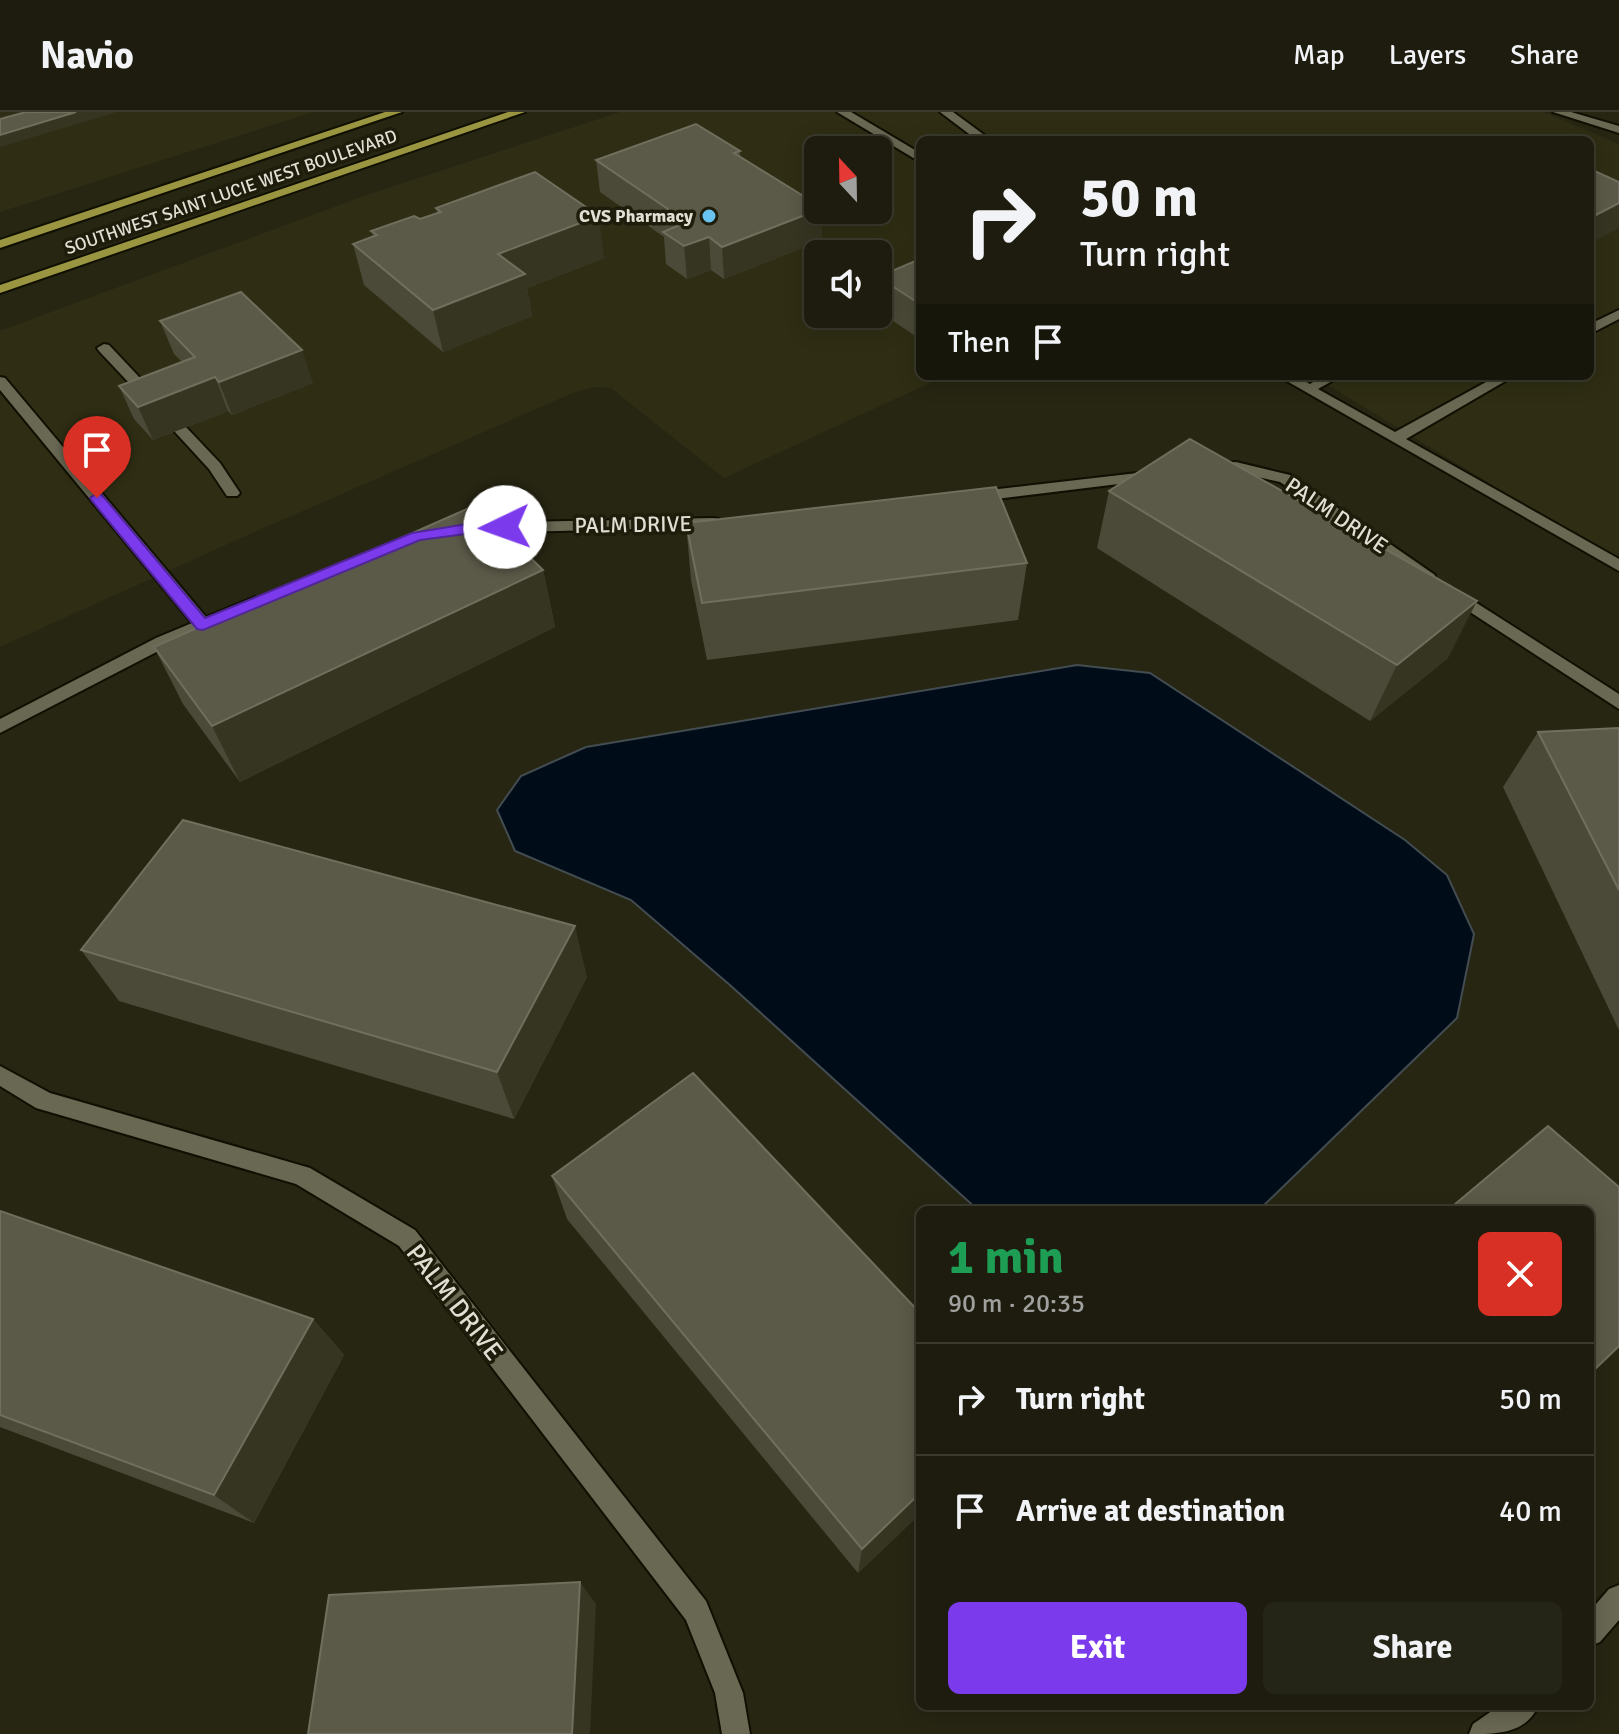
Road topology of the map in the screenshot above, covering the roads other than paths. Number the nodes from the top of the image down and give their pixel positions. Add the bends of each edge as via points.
1 (396, 112) edge
2 (519, 112) edge
3 (843, 112) edge
4 (946, 112) edge
5 (1559, 112) edge
6 (1619, 130) edge
7 (979, 136) edge
8 (916, 156) edge
9 (162, 190) junction
10 (0, 244) edge
11 (0, 258) edge
12 (0, 289) edge
13 (1619, 314) edge
14 (1594, 328) edge
15 (104, 348) dead end
16 (1292, 380) edge
17 (1310, 380) edge
18 (1326, 380) edge
19 (1499, 380) edge
20 (0, 381) edge
21 (1317, 385) junction
22 (161, 409) edge
23 (180, 429) edge
24 (1390, 435) junction
25 (232, 493) dead end
26 (958, 499) edge
27 (726, 522) edge
28 (459, 530) edge
29 (1619, 566) edge
30 (274, 595) edge
31 (203, 625) junction
32 (1619, 703) edge
33 (0, 727) edge
34 (0, 1075) edge
35 (1619, 1599) edge
36 (1594, 1627) edge
37 (1518, 1710) edge
38 (736, 1734) edge
39 (1483, 1734) edge

1 - 9 main road
2 - 12 main road, SOUTHWEST SAINT LUCIE WEST BOULEVARD
3 - 8 street
4 - 7 street
5 - 6 street
9 - 10 main road
9 - 11 main road
13 - 14 street
15 - 22 street
16 - 24 street
17 - 21 street
18 - 21 street
19 - 24 street
20 - 31 street
21 - 24 street
23 - 25 street
24 - 29 street
26 - 32 street, PALM DRIVE via 1236,467 1285,478
27 - 28 street, PALM DRIVE
30 - 31 street
31 - 33 street
34 - 38 street, PALM DRIVE via 44,1101 302,1175 407,1238 696,1611 729,1693
35 - 36 street
37 - 39 street

